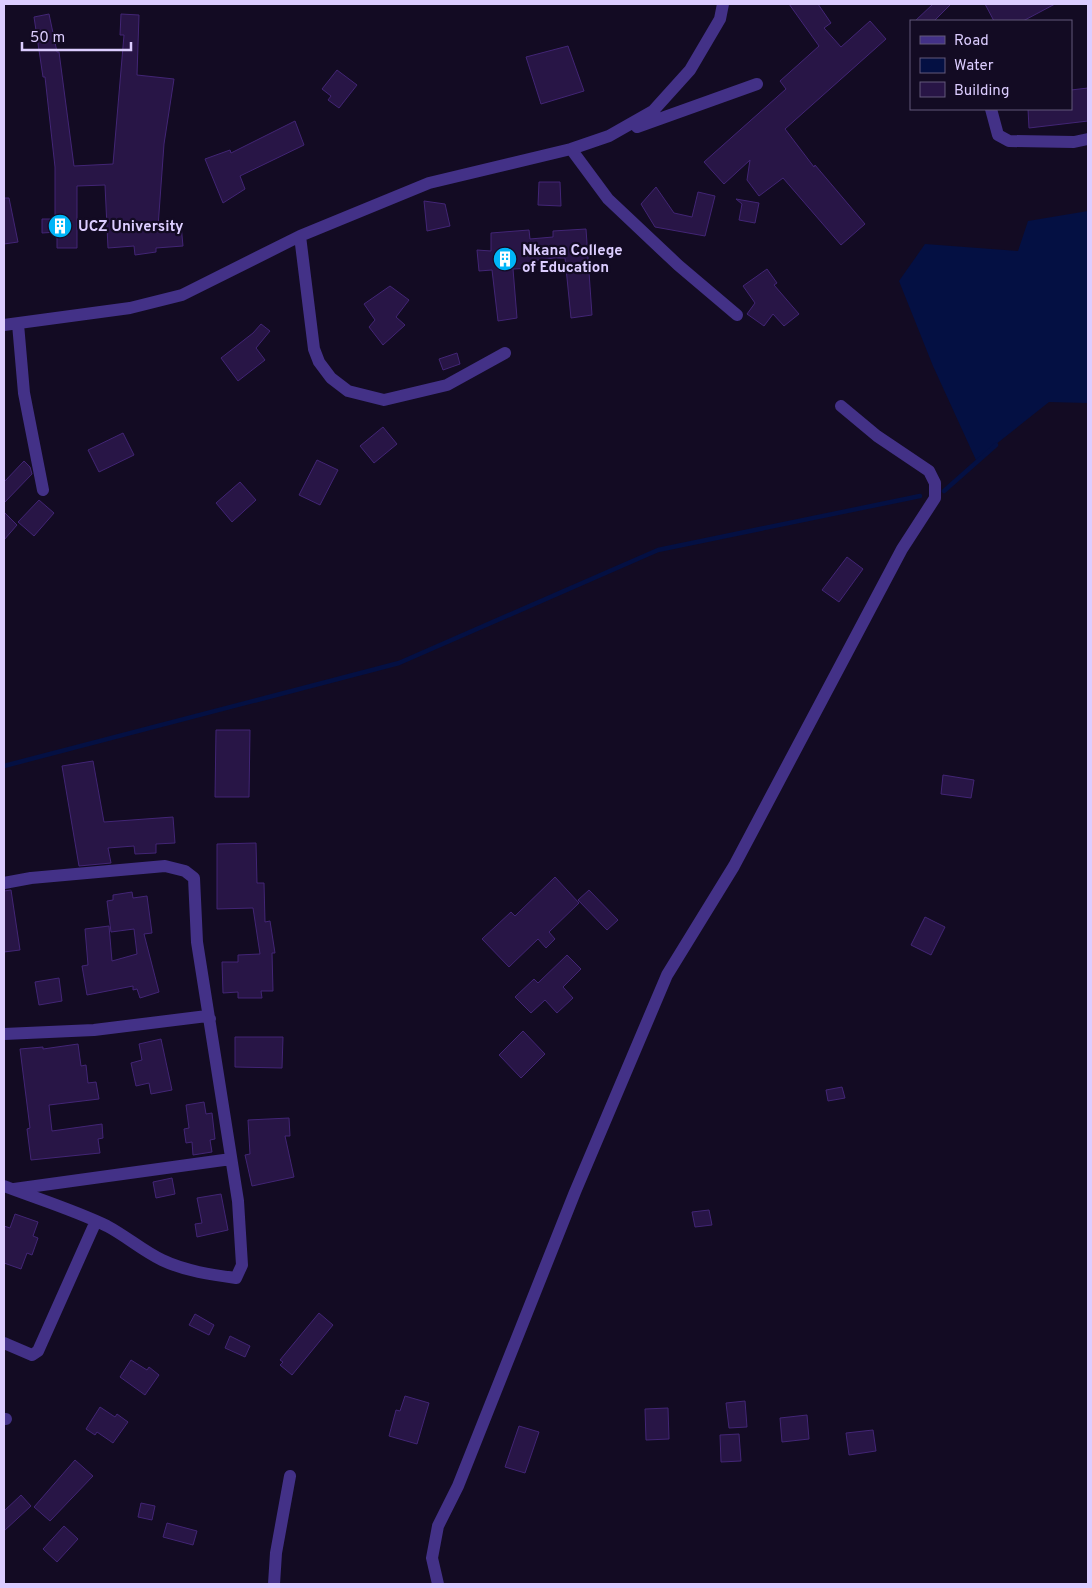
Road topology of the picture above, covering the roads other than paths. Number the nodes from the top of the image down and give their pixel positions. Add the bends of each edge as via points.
1 (723, 4) edge
2 (757, 84) dead end
3 (991, 110) edge
4 (609, 136) junction
5 (1088, 140) edge
6 (571, 149) junction
7 (300, 236) junction
8 (737, 316) dead end
9 (18, 324) junction
10 (4, 325) edge
11 (505, 353) dead end
12 (841, 406) dead end
13 (43, 490) dead end
14 (4, 883) edge
15 (210, 1019) junction
16 (4, 1034) edge
17 (232, 1159) junction
18 (8, 1188) edge
19 (96, 1221) junction
20 (4, 1343) edge
21 (290, 1476) dead end
22 (274, 1584) edge
23 (438, 1584) edge

1 - 4 street via 720,20 690,70 653,111
2 - 4 street
3 - 5 street via 998,135 1009,141
4 - 6 street
6 - 7 street via 429,183
6 - 8 street via 608,199
7 - 9 street via 182,295 130,308
7 - 11 street via 314,349 331,378 348,390 384,400 397,398 447,385
9 - 10 street
9 - 13 street via 24,393
12 - 23 street via 929,472 935,483 935,498 902,549 734,866 667,975 582,1174 458,1486 438,1526 432,1558
14 - 15 street via 165,866 186,871 194,878 197,942
15 - 16 street via 207,1016 94,1030
15 - 17 street
17 - 18 street
17 - 19 street via 242,1265 236,1278 213,1275 162,1260
18 - 19 street
19 - 20 street via 38,1351 32,1356
21 - 22 street via 276,1553

